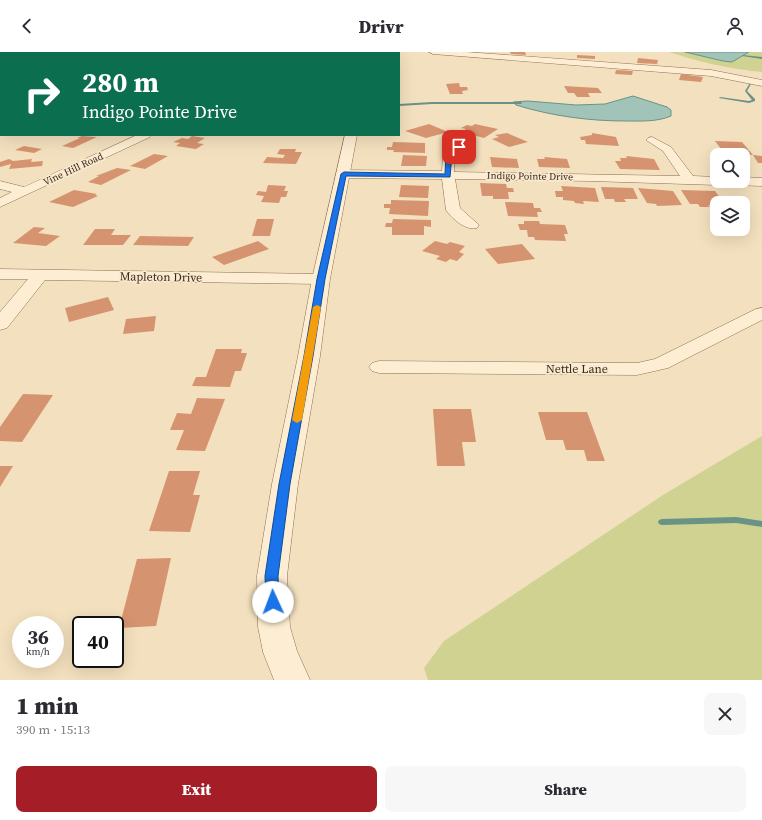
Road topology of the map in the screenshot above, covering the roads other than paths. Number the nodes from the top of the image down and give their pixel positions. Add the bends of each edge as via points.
1 (434, 52) edge
2 (538, 52) edge
3 (543, 60) junction
4 (762, 83) edge
5 (144, 136) edge
6 (351, 136) edge
7 (652, 140) dead end
8 (459, 147) dead end
9 (344, 174) junction
10 (448, 176) junction
11 (689, 180) junction
12 (710, 180) edge
13 (750, 182) edge
14 (762, 182) edge
15 (0, 184) edge
16 (24, 191) junction
17 (0, 203) edge
18 (472, 225) dead end
19 (0, 274) edge
20 (40, 275) junction
21 (321, 279) junction
22 (762, 313) edge
23 (0, 324) edge
24 (379, 367) dead end
25 (292, 680) edge

1 - 3 street
2 - 3 street
3 - 4 street via 711,73
5 - 16 street, Vine Hill Road
6 - 9 street
7 - 11 street via 667,149
8 - 10 street via 449,154
9 - 10 street, Indigo Pointe Drive
9 - 21 street
10 - 11 street, Indigo Pointe Drive
10 - 18 street via 453,210
11 - 12 street, Indigo Pointe Drive
13 - 14 street
15 - 16 street
16 - 17 street, Vine Hill Road
19 - 20 street, Mapleton Drive
20 - 21 street, Mapleton Drive
20 - 23 street
21 - 25 street via 285,484 272,576 274,627 280,652
22 - 24 street, Nettle Lane via 661,364 637,369

